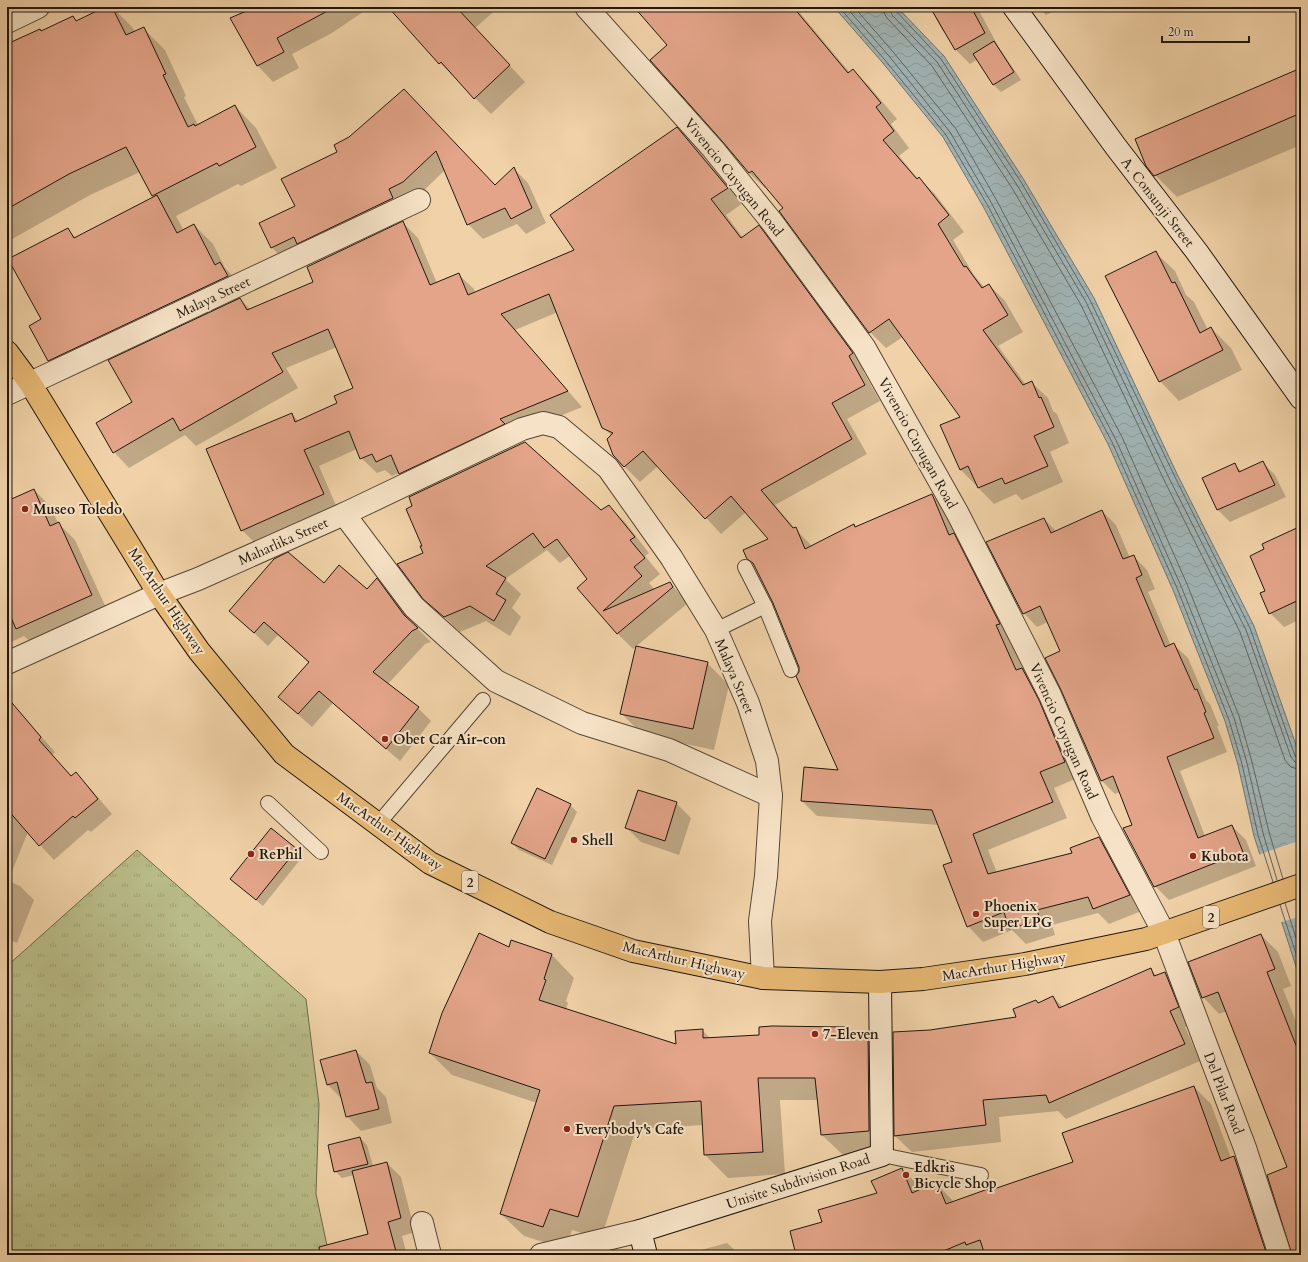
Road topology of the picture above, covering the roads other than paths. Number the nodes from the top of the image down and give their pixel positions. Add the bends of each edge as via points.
1 (38, 7) edge
2 (586, 7) edge
3 (1014, 7) edge
4 (7, 22) edge
5 (418, 200) dead end
6 (7, 352) edge
7 (30, 383) junction
8 (7, 394) edge
9 (1301, 398) edge
10 (559, 427) joint
11 (344, 514) junction
12 (745, 567) dead end
13 (159, 594) junction
14 (765, 606) junction
15 (716, 630) junction
16 (7, 663) edge
17 (791, 670) dead end
18 (483, 700) dead end
19 (771, 796) junction
20 (268, 803) dead end
21 (378, 824) junction
22 (321, 852) dead end
23 (1301, 885) edge
24 (1164, 933) junction
25 (763, 978) junction
26 (880, 982) junction
27 (882, 1155) junction
28 (981, 1175) dead end
29 (422, 1223) dead end
30 (640, 1231) junction
31 (430, 1255) edge
32 (541, 1255) edge
33 (646, 1255) edge
34 (1280, 1255) edge

1 - 4 street
2 - 24 street, Vivencio Cuyugan Road via 714,149 772,222 864,347 958,514 1050,695 1102,816
3 - 9 street, A. Consunji Street via 1116,147 1197,252
5 - 7 street, Malaya Street
6 - 7 highway, MacArthur Highway / 2
7 - 8 street, Malaya Street
7 - 13 highway, MacArthur Highway / 2
10 - 11 street, Maharlika Street via 543,423 522,429
10 - 15 street, Malaya Street via 608,468 671,557
11 - 13 street, Maharlika Street
11 - 19 street via 414,607 496,681 582,723 669,750
12 - 14 lane
13 - 16 street, Maharlika Street
13 - 21 highway, MacArthur Highway / 2 via 199,651 284,754
14 - 15 lane
14 - 17 lane
15 - 19 street, Malaya Street via 748,703 767,761
18 - 21 lane
19 - 25 street, Malaya Street via 766,876 760,921
20 - 22 lane
21 - 25 highway, MacArthur Highway / 2 via 430,863 550,922 633,951
23 - 24 highway, MacArthur Highway / 2
24 - 26 highway, MacArthur Highway / 2 via 1025,964 923,979
24 - 34 street, Del Pilar Road via 1245,1148
25 - 26 highway, MacArthur Highway / 2
26 - 27 street, Unisite Subdivision Road
27 - 28 lane
27 - 30 street, Unisite Subdivision Road
29 - 31 street
30 - 32 street, Unisite Subdivision Road
30 - 33 street

